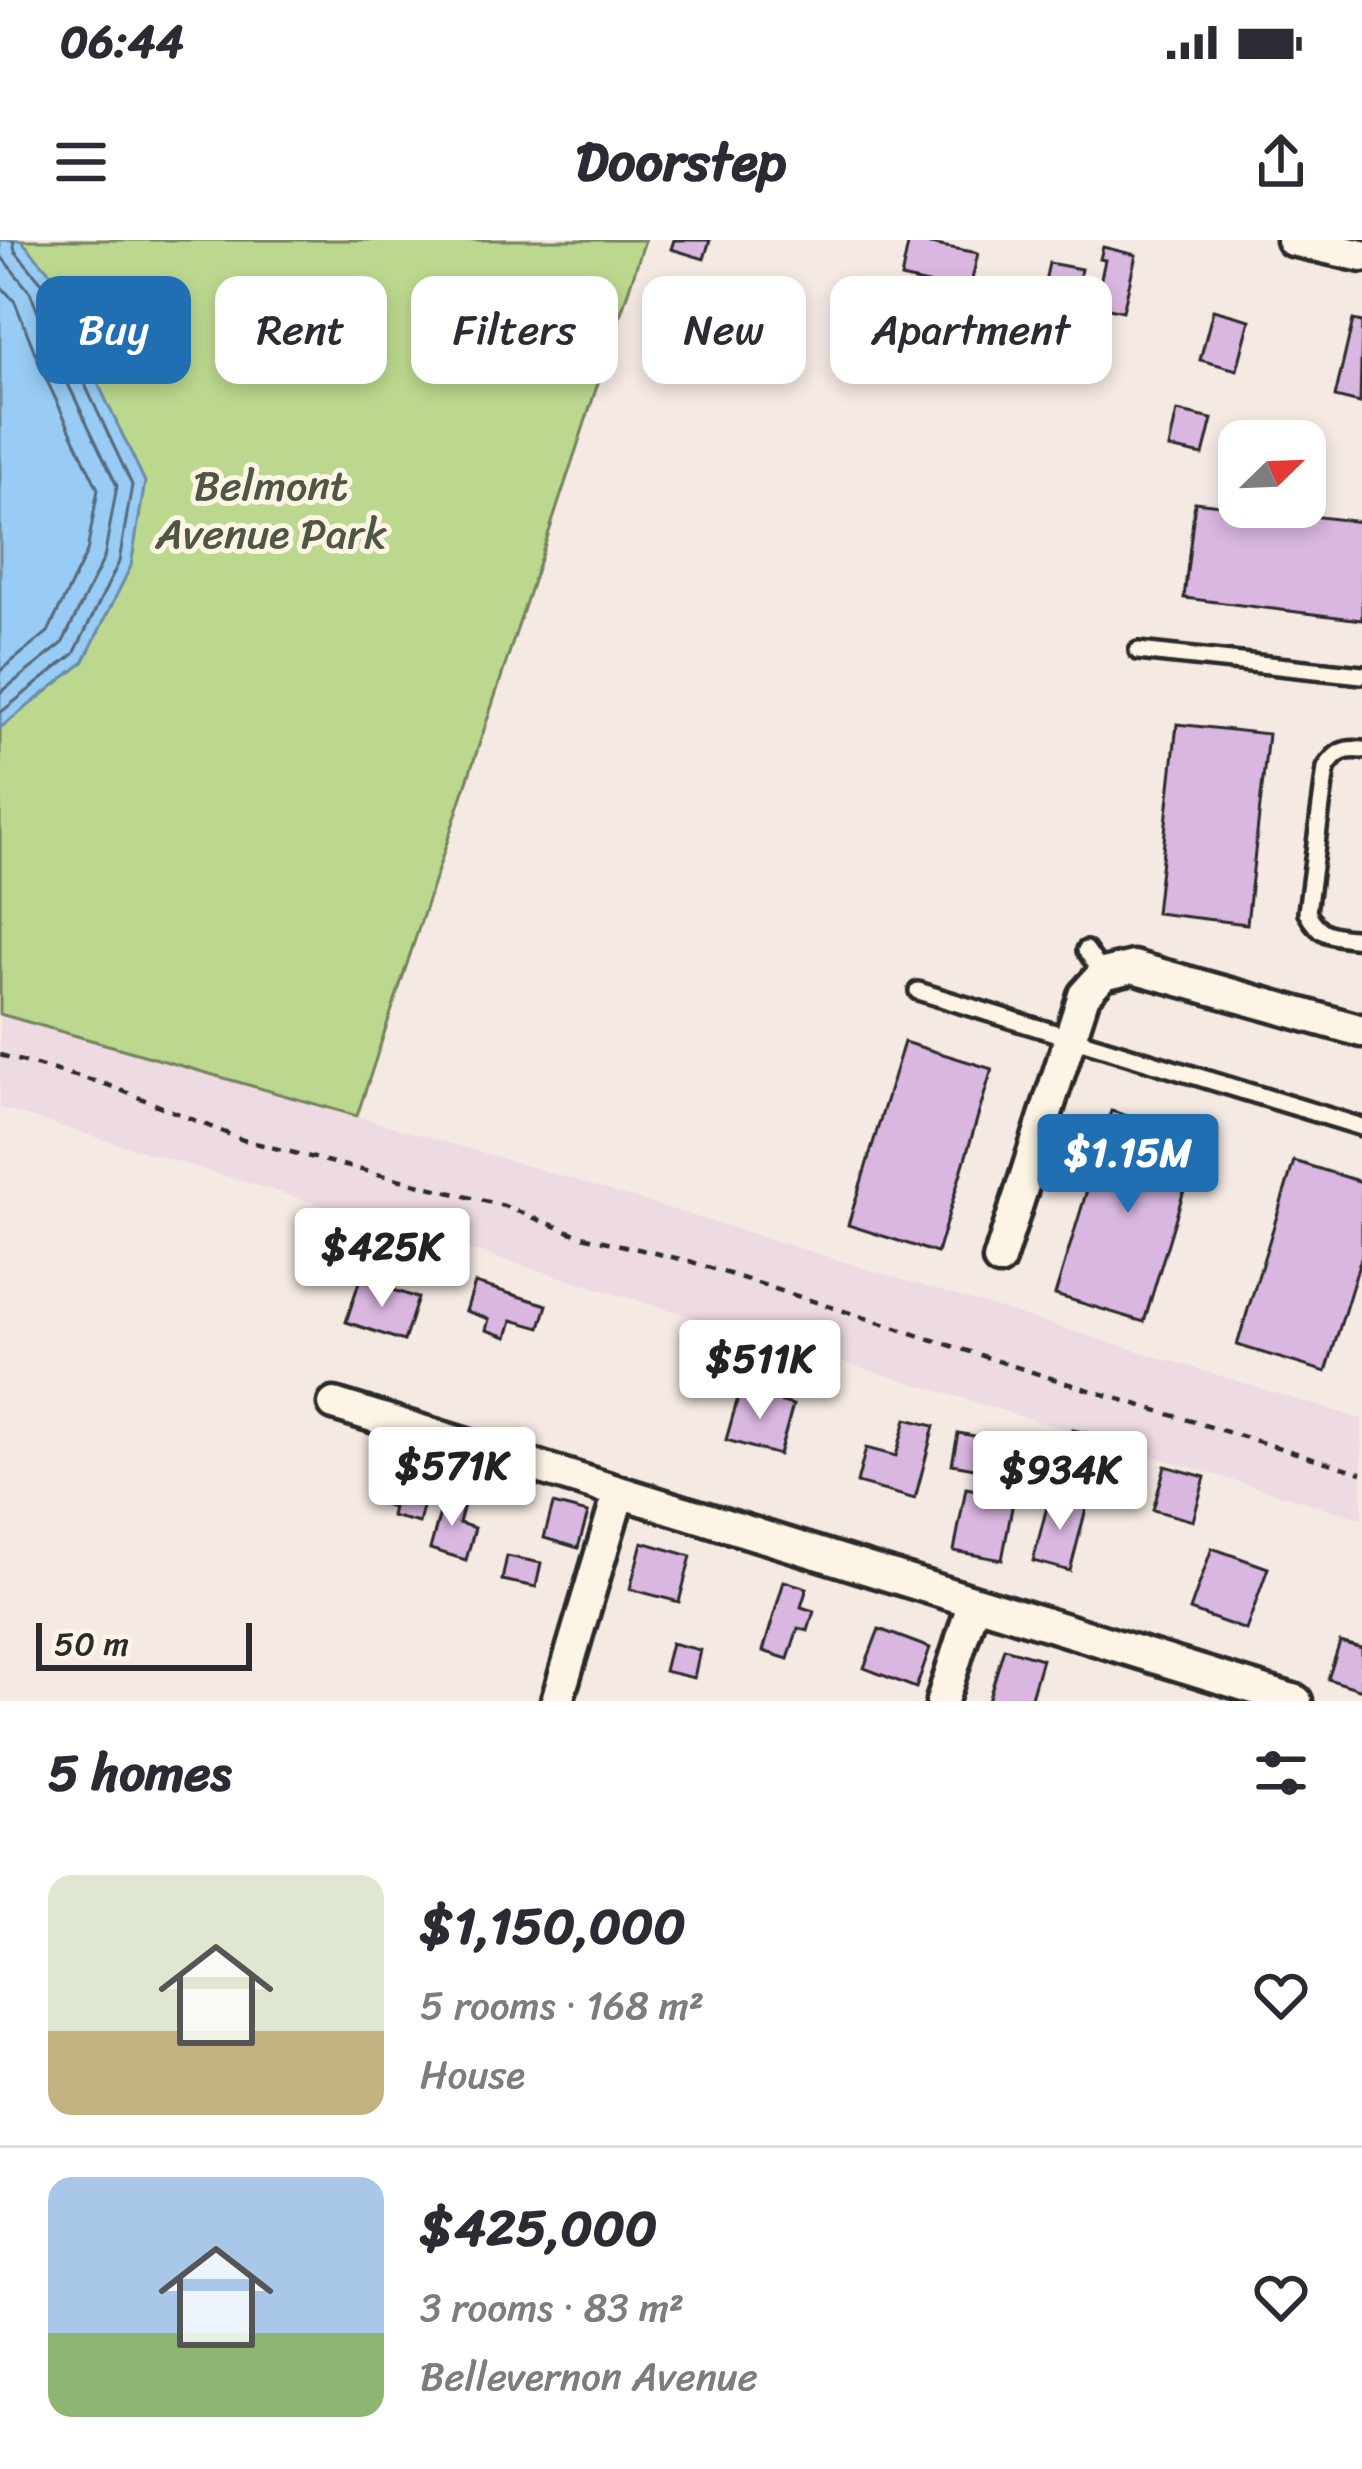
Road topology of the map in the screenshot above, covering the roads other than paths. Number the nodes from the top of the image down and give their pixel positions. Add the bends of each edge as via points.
1 (1292, 240) edge
2 (1362, 256) edge
3 (1138, 651) dead end
4 (1362, 675) edge
5 (1362, 750) edge
6 (1362, 939) edge
7 (917, 991) dead end
8 (1362, 1031) edge
9 (1070, 1038) junction
10 (1362, 1127) edge
11 (999, 1260) dead end
12 (334, 1404) dead end
13 (619, 1493) junction
14 (973, 1604) junction
15 (557, 1701) edge
16 (942, 1701) edge
17 (1296, 1701) edge

1 - 2 street
3 - 4 lane
5 - 6 lane via 1348,748 1326,768 1307,912 1325,935
7 - 9 lane
8 - 9 street via 1095,962
9 - 10 lane
9 - 11 street
12 - 13 street
13 - 14 street
13 - 15 street
14 - 16 street
14 - 17 street

